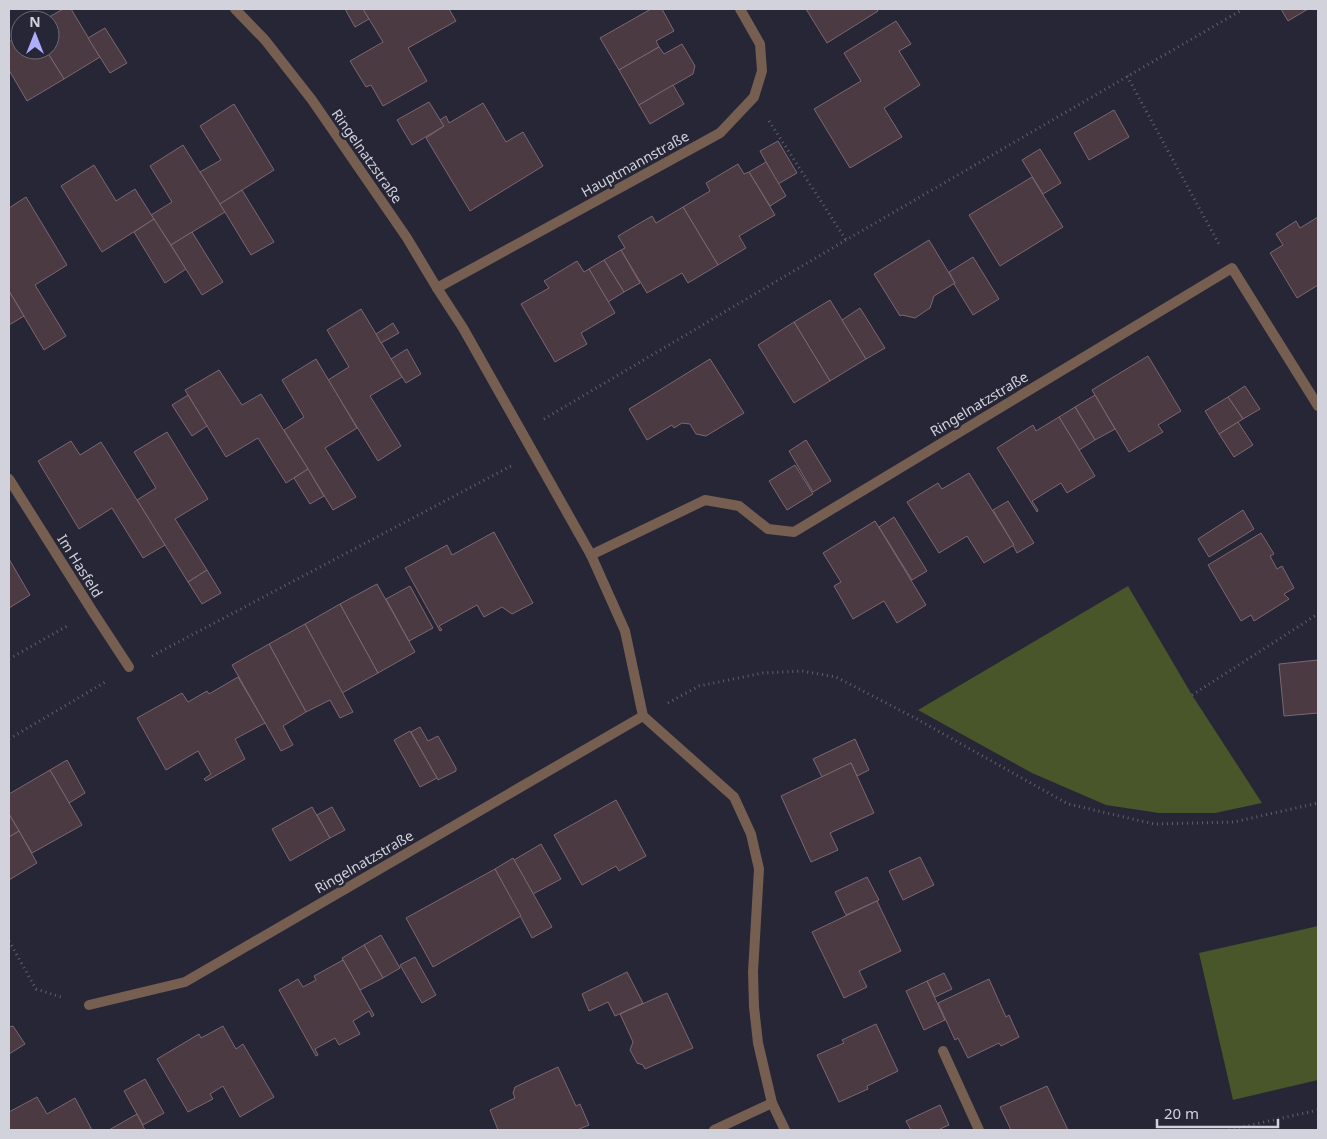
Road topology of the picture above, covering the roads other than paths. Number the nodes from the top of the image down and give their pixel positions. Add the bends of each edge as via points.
1 (236, 9) edge
2 (740, 9) edge
3 (436, 288) junction
4 (1318, 406) edge
5 (9, 479) edge
6 (591, 556) junction
7 (129, 667) road end
8 (643, 716) junction
9 (89, 1005) road end
10 (942, 1051) dead end
11 (772, 1103) junction
12 (714, 1130) edge
13 (785, 1130) edge
14 (980, 1130) edge

1 - 3 street, Ringelnatzstraße via 312,100 407,238
2 - 3 street, Hauptmannstraße via 760,44 762,71 754,97 720,133
3 - 6 street, Ringelnatzstraße via 464,328
4 - 6 street, Ringelnatzstraße via 1232,268 794,532 768,529 739,506 705,500
5 - 7 street, Im Hasfeld
6 - 8 street, Ringelnatzstraße via 625,631
8 - 9 street, Ringelnatzstraße via 185,982
8 - 11 street via 734,797 751,834 758,869 754,1007 758,1043
10 - 14 street
11 - 12 street
11 - 13 street

